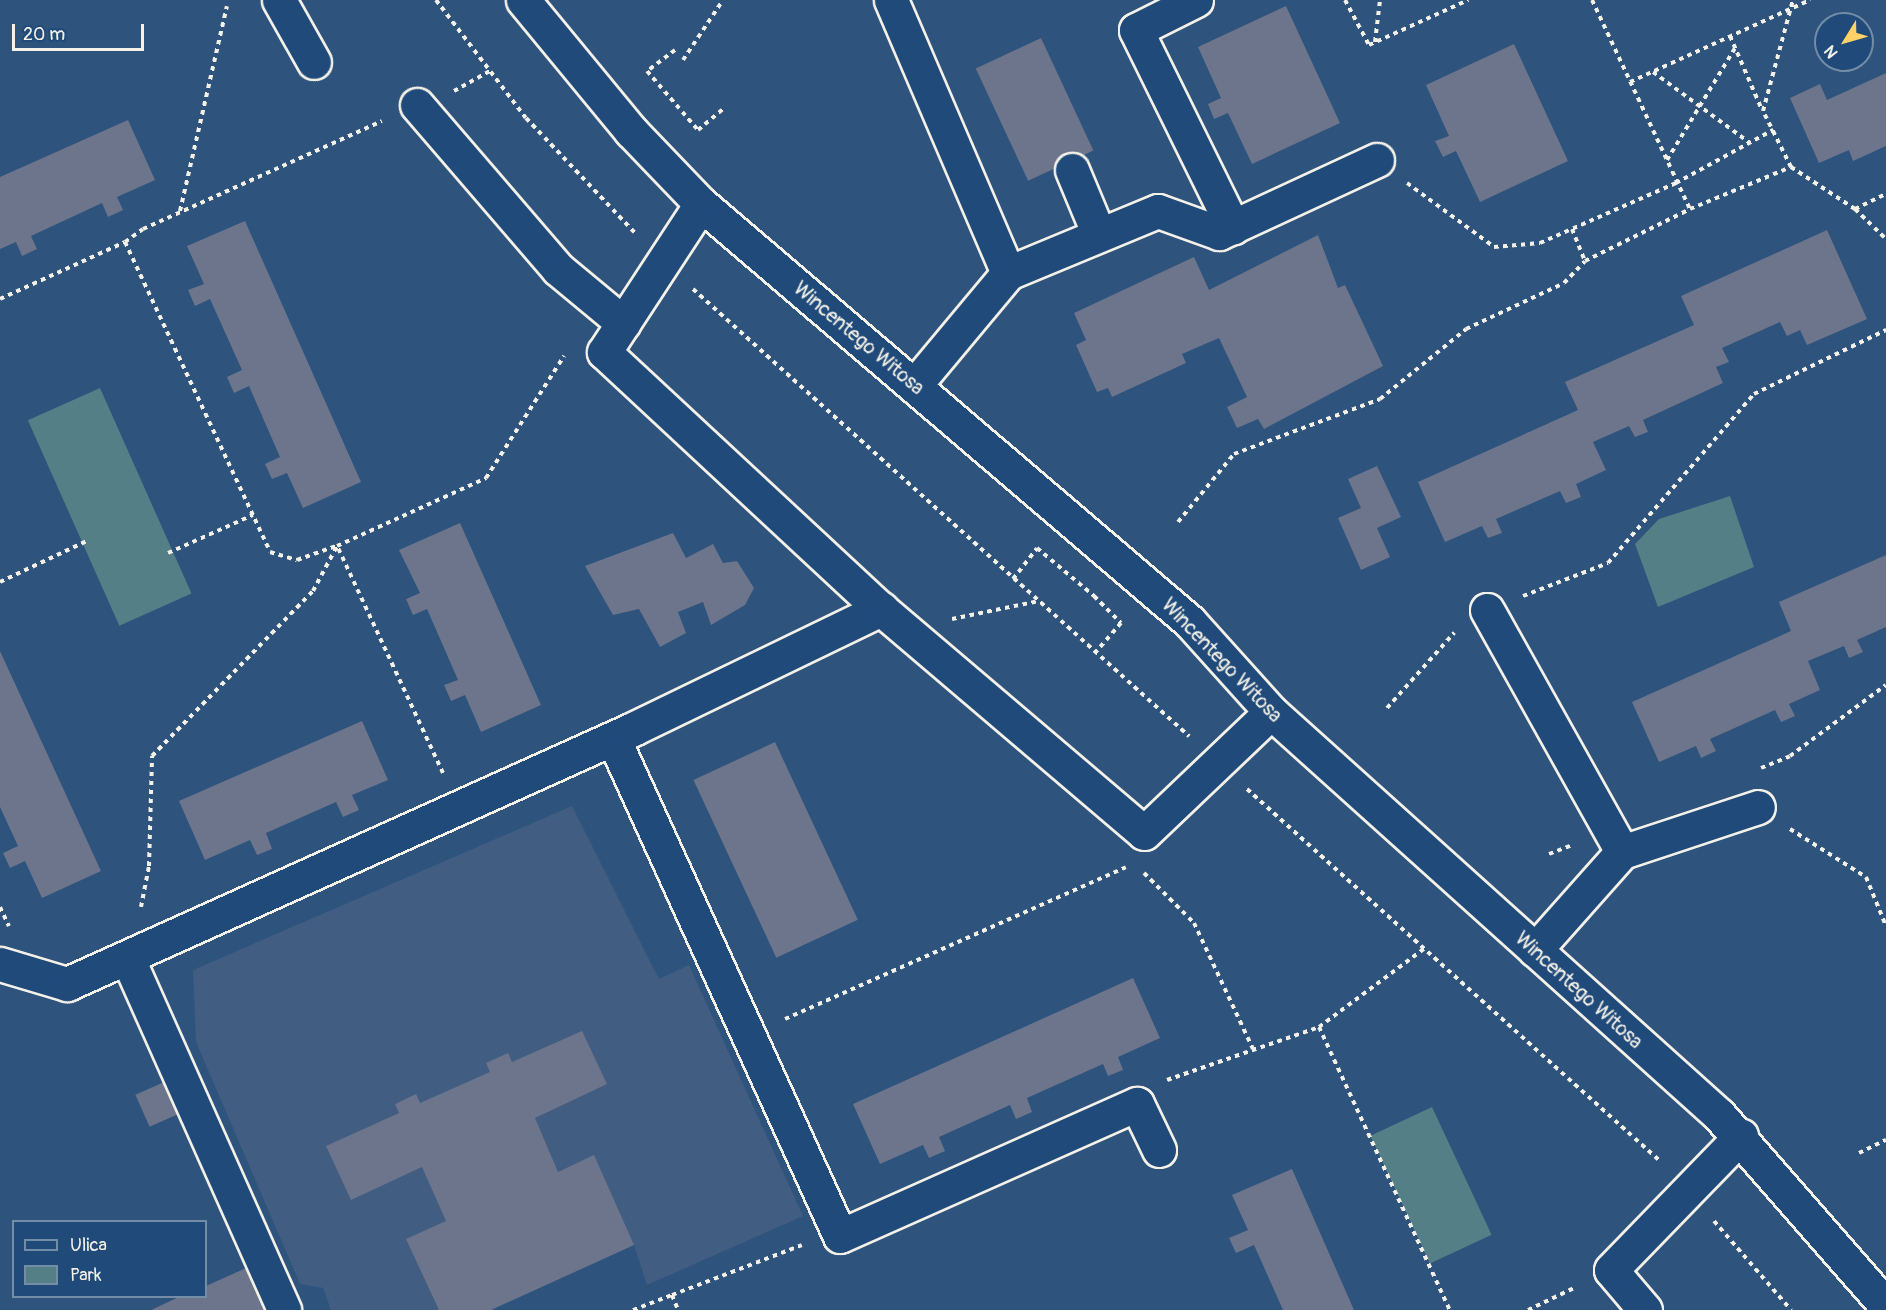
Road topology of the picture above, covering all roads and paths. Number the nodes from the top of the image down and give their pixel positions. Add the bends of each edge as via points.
1 (279, 0) edge
2 (436, 0) edge
3 (523, 0) edge
4 (723, 0) edge
5 (891, 0) edge
6 (1196, 0) edge
7 (1345, 0) edge
8 (1380, 0) edge
9 (1468, 0) edge
10 (1592, 0) edge
11 (1793, 0) edge
12 (1810, 0) edge
13 (227, 6) dead end
14 (1788, 10) junction
15 (1730, 36) junction
16 (1375, 43) junction
17 (1735, 48) junction
18 (675, 50) dead end
19 (683, 60) dead end
20 (314, 62) dead end
21 (490, 71) junction
22 (1653, 72) junction
23 (1630, 82) junction
24 (417, 105) junction
25 (724, 107) dead end
26 (1700, 107) junction
27 (1763, 111) junction
28 (1773, 130) junction
29 (1750, 143) junction
30 (1377, 160) joint
31 (1667, 161) junction
32 (1791, 167) junction
33 (1072, 170) dead end
34 (1676, 183) junction
35 (1886, 194) edge
36 (701, 204) junction
37 (1854, 208) junction
38 (1690, 209) junction
39 (180, 212) junction
40 (1233, 227) junction
41 (1572, 229) junction
42 (1099, 235) junction
43 (1886, 239) edge
44 (125, 242) junction
45 (647, 253) junction
46 (1585, 261) junction
47 (1008, 273) junction
48 (0, 299) edge
49 (597, 304) junction
50 (623, 323) junction
51 (1886, 330) edge
52 (915, 386) junction
53 (253, 516) junction
54 (1179, 522) dead end
55 (90, 540) dead end
56 (337, 546) junction
57 (168, 553) dead end
58 (1013, 579) junction
59 (0, 582) edge
60 (1040, 601) junction
61 (881, 609) junction
62 (1488, 610) junction
63 (909, 633) junction
64 (1097, 651) junction
65 (1387, 708) dead end
66 (1271, 712) junction
67 (613, 738) junction
68 (1218, 763) junction
69 (1764, 766) dead end
70 (1767, 775) dead end
71 (447, 780) dead end
72 (1771, 813) joint
73 (1140, 848) junction
74 (1622, 852) junction
75 (140, 912) dead end
76 (1886, 927) edge
77 (1425, 948) junction
78 (1535, 950) junction
79 (128, 959) junction
80 (0, 964) edge
81 (1318, 1027) junction
82 (748, 1035) junction
83 (1253, 1049) junction
84 (1162, 1082) dead end
85 (1741, 1137) junction
86 (1886, 1140) edge
87 (1159, 1150) dead end
88 (1859, 1153) dead end
89 (1688, 1190) junction
90 (840, 1236) junction
91 (1611, 1270) junction
92 (672, 1295) junction
93 (1886, 1306) edge
94 (284, 1310) edge
95 (633, 1310) edge
96 (678, 1310) edge
97 (1450, 1310) edge
98 (1528, 1310) edge
99 (1645, 1310) edge
100 (1791, 1310) edge

1 - 20 street
2 - 21 path
3 - 36 street, Wincentego Witosa via 632,131
4 - 19 path
5 - 47 street
6 - 40 street via 1137,30
7 - 16 path via 1369,45
8 - 16 path
9 - 16 path
10 - 23 path
11 - 14 path
12 - 14 path
13 - 39 path
14 - 15 path
14 - 27 path
15 - 17 path
15 - 22 path
17 - 26 path
17 - 27 path
18 - 25 path via 647,71 698,130
21 - 24 path via 441,100
21 - 45 path via 562,158 640,237
22 - 23 path
22 - 26 path
23 - 31 path
24 - 39 path
24 - 49 street via 558,268
26 - 29 path
26 - 31 path
27 - 28 path
28 - 29 path
28 - 32 path
29 - 34 path
30 - 40 street
30 - 41 path via 1494,247 1540,243
31 - 34 path
32 - 37 path
32 - 38 path
33 - 42 street
34 - 38 path
34 - 41 path
35 - 37 path
36 - 45 street
36 - 52 street, Wincentego Witosa
37 - 43 path
38 - 46 path
39 - 44 path
40 - 42 street via 1219,233 1158,211
41 - 46 path
42 - 47 street
44 - 48 path
44 - 53 path
45 - 50 street
45 - 58 path
46 - 54 path via 1564,283 1466,329 1380,399 1234,454
47 - 52 street
49 - 50 street
49 - 56 path via 486,478
50 - 61 street via 604,352
51 - 62 path via 1754,394 1608,563
52 - 66 street, Wincentego Witosa via 1190,622
53 - 56 path via 270,552 297,561
53 - 57 path
55 - 59 path
56 - 71 path
56 - 75 path via 313,591 152,756 149,866
58 - 60 path
58 - 64 path via 1037,548 1094,596 1121,623
60 - 63 path
60 - 64 path
61 - 63 street
61 - 67 street
62 - 65 path via 1469,617
62 - 74 street
63 - 73 street
64 - 68 path
66 - 68 street
66 - 78 street, Wincentego Witosa
67 - 79 street
67 - 82 street
68 - 73 street
68 - 77 path
69 - 70 path
72 - 74 street
72 - 76 path via 1866,877
73 - 82 path
73 - 83 path via 1194,923
74 - 78 street
77 - 81 path
77 - 89 path
78 - 85 street, Wincentego Witosa
79 - 80 street via 67,984
79 - 94 street
81 - 83 path
81 - 97 path
82 - 90 street
83 - 84 path
85 - 89 street
85 - 93 street, Wincentego Witosa
86 - 88 path
87 - 90 street via 1137,1104
89 - 91 street
89 - 100 path
90 - 92 path
91 - 98 path
91 - 99 street
92 - 95 path
92 - 96 path

